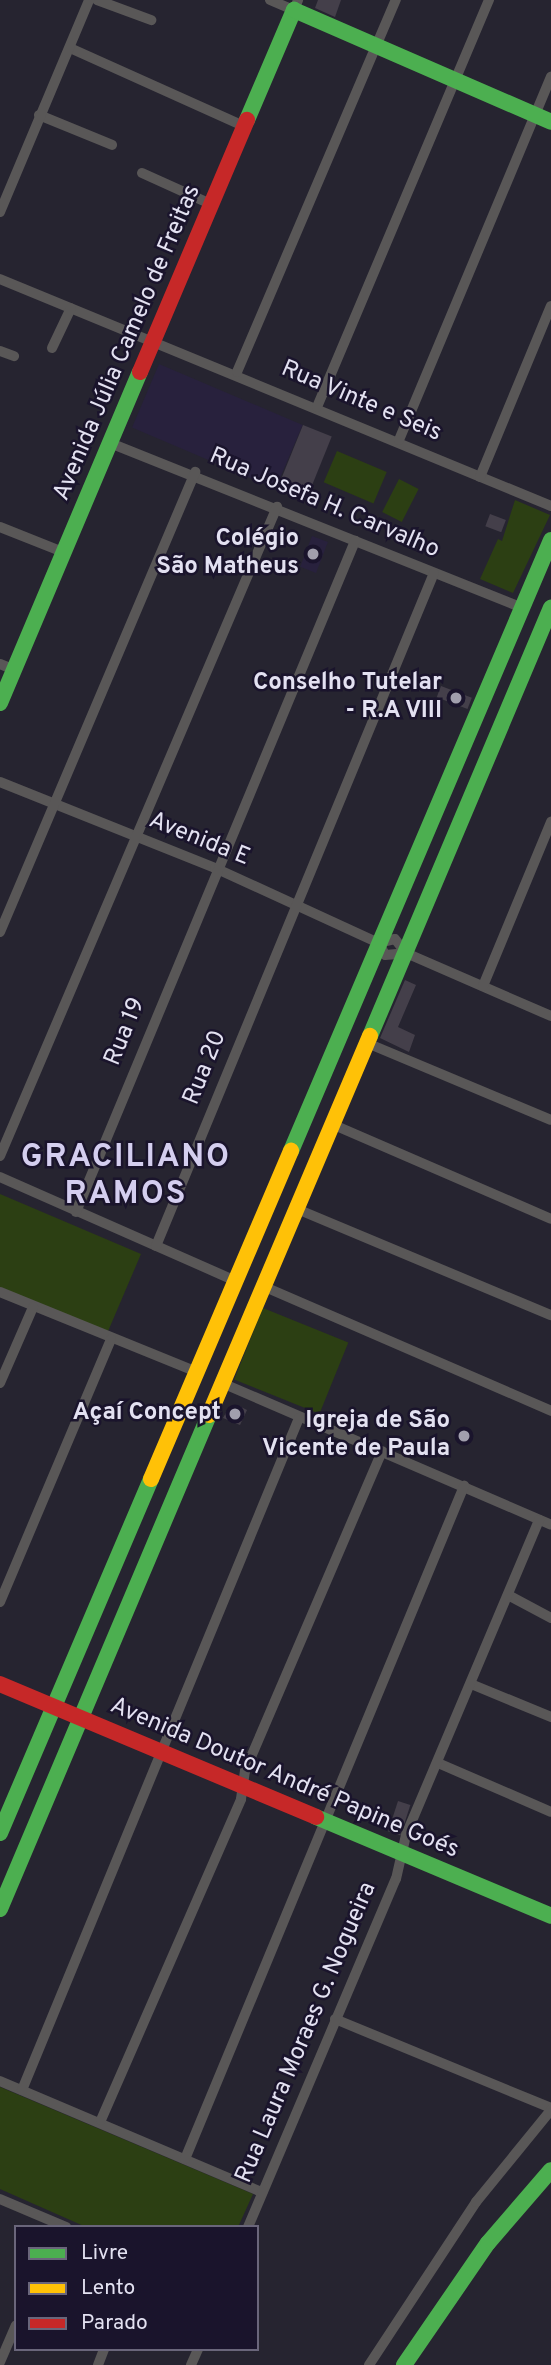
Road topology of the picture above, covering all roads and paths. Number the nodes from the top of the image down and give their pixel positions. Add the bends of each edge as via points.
1 (89, 0) edge
2 (97, 0) edge
3 (270, 0) edge
4 (396, 0) edge
5 (489, 0) edge
6 (296, 5) edge
7 (151, 20) dead end
8 (70, 48) junction
9 (376, 48) junction
10 (551, 76) edge
11 (457, 82) junction
12 (39, 115) junction
13 (544, 119) edge
14 (246, 127) junction
15 (112, 145) dead end
16 (142, 173) dead end
17 (213, 205) junction
18 (0, 212) edge
19 (0, 279) edge
20 (551, 306) edge
21 (71, 308) junction
22 (154, 341) junction
23 (52, 348) dead end
24 (0, 351) edge
25 (14, 356) dead end
26 (237, 372) junction
27 (317, 407) junction
28 (399, 440) junction
29 (110, 443) junction
30 (195, 472) junction
31 (480, 477) junction
32 (551, 506) edge
33 (277, 507) junction
34 (0, 527) edge
35 (551, 540) edge
36 (355, 541) junction
37 (63, 552) junction
38 (547, 563) edge
39 (434, 573) junction
40 (520, 607) junction
41 (549, 617) edge
42 (7, 667) edge
43 (0, 703) edge
44 (0, 782) edge
45 (55, 803) junction
46 (551, 822) edge
47 (135, 837) junction
48 (215, 868) junction
49 (296, 906) junction
50 (0, 932) edge
51 (379, 943) junction
52 (406, 953) junction
53 (483, 986) junction
54 (551, 1016) edge
55 (367, 1042) junction
56 (551, 1120) edge
57 (334, 1125) junction
58 (0, 1157) edge
59 (0, 1177) edge
60 (297, 1209) junction
61 (76, 1212) junction
62 (551, 1219) edge
63 (156, 1245) junction
64 (234, 1280) junction
65 (265, 1287) junction
66 (0, 1292) edge
67 (33, 1307) junction
68 (551, 1315) edge
69 (216, 1329) junction
70 (111, 1339) junction
71 (240, 1342) junction
72 (197, 1372) junction
73 (222, 1383) junction
74 (0, 1384) edge
75 (551, 1411) edge
76 (299, 1418) junction
77 (382, 1451) junction
78 (464, 1486) junction
79 (539, 1520) junction
80 (551, 1525) edge
81 (508, 1595) junction
82 (0, 1602) edge
83 (551, 1618) edge
84 (0, 1684) edge
85 (471, 1684) junction
86 (53, 1707) junction
87 (551, 1717) edge
88 (80, 1718) junction
89 (163, 1751) junction
90 (438, 1763) junction
91 (243, 1786) junction
92 (551, 1812) edge
93 (321, 1820) junction
94 (0, 1833) edge
95 (402, 1854) junction
96 (0, 1909) edge
97 (551, 1916) edge
98 (335, 2019) junction
99 (0, 2081) edge
100 (22, 2090) junction
101 (551, 2109) edge
102 (101, 2120) junction
103 (185, 2159) junction
104 (551, 2170) edge
105 (551, 2188) edge
106 (262, 2192) junction
107 (0, 2199) edge
108 (59, 2225) edge
109 (249, 2225) edge
110 (14, 2330) edge
111 (0, 2362) edge
112 (369, 2365) edge
113 (404, 2365) edge
114 (419, 2365) edge

1 - 8 street
2 - 7 street
3 - 6 street
4 - 9 street
5 - 11 street
6 - 9 street
6 - 14 street, Avenida Júlia Camelo de Freitas
8 - 12 street
8 - 14 street
9 - 11 street
9 - 26 street
10 - 13 street
11 - 13 street
11 - 27 street
12 - 15 street
12 - 18 street
13 - 28 street
14 - 17 street, Avenida Júlia Camelo de Freitas
16 - 17 street
17 - 22 street, Avenida Júlia Camelo de Freitas
19 - 21 street, Rua Vinte e Seis
20 - 31 street
21 - 22 street, Rua Vinte e Seis
21 - 23 street
22 - 26 street, Rua Vinte e Seis
22 - 29 street, Avenida Júlia Camelo de Freitas
24 - 25 street
26 - 27 street, Rua Vinte e Seis
27 - 28 street, Rua Vinte e Seis
28 - 31 street, Rua Vinte e Seis
29 - 30 street, Rua Josefa H. Carvalho
29 - 37 street, Avenida Júlia Camelo de Freitas
30 - 33 street, Rua Josefa H. Carvalho
30 - 45 street
31 - 32 street, Rua Vinte e Seis
33 - 36 street, Rua Josefa H. Carvalho
33 - 47 street
34 - 37 street
35 - 38 street
36 - 39 street, Rua Josefa H. Carvalho
36 - 48 street, Rua 19
37 - 42 street, Avenida Júlia Camelo de Freitas
38 - 40 street
39 - 40 street, Rua Josefa H. Carvalho
39 - 49 street, Rua 20
40 - 51 street
41 - 52 street
42 - 43 street, Avenida Júlia Camelo de Freitas
44 - 45 street, Avenida E
45 - 47 street, Avenida E
45 - 50 street
46 - 53 street
47 - 48 street, Avenida E
47 - 58 street
48 - 49 street, Avenida E
48 - 61 street, Rua 19
49 - 51 street, Avenida E
49 - 63 street, Rua 20
51 - 52 street, Avenida E via 395,939
51 - 52 street, Avenida E via 385,955
51 - 64 street
52 - 53 street, Avenida E
52 - 55 street
53 - 54 street, Avenida E
55 - 56 street
55 - 57 street
57 - 60 street
57 - 62 street
59 - 61 street
60 - 65 street
60 - 68 street
61 - 63 street
63 - 64 street
64 - 69 street
65 - 71 street
65 - 75 street
66 - 67 street
67 - 70 street
67 - 74 street
69 - 71 street
69 - 72 street
70 - 72 street
70 - 82 street
71 - 73 street
72 - 86 street
73 - 76 street
73 - 88 street
76 - 77 street
76 - 89 street
77 - 78 street
77 - 91 street
78 - 79 street
78 - 93 street
79 - 80 street
79 - 81 street, Rua Laura Moraes G. Nogueira
81 - 83 street
81 - 85 street, Rua Laura Moraes G. Nogueira
84 - 86 street, Avenida Doutor André Papine Goés
85 - 87 street
85 - 90 street, Rua Laura Moraes G. Nogueira
86 - 88 street, Avenida Doutor André Papine Goés
86 - 94 street
88 - 89 street, Avenida Doutor André Papine Goés
88 - 96 street
89 - 91 street, Avenida Doutor André Papine Goés
89 - 100 street
90 - 92 street
90 - 95 street, Rua Laura Moraes G. Nogueira
91 - 93 street, Avenida Doutor André Papine Goés
91 - 102 street
93 - 95 street, Avenida Doutor André Papine Goés
93 - 103 street
95 - 97 street, Avenida Doutor André Papine Goés
95 - 98 street, Rua Laura Moraes G. Nogueira via 396,1879
98 - 101 street
98 - 106 street, Rua Laura Moraes G. Nogueira
99 - 100 street
100 - 102 street
101 - 112 street via 476,2202
102 - 103 street
103 - 106 street
104 - 113 street via 488,2243
105 - 114 street via 507,2234
106 - 109 street, Rua Laura Moraes G. Nogueira
107 - 108 street
110 - 111 street

